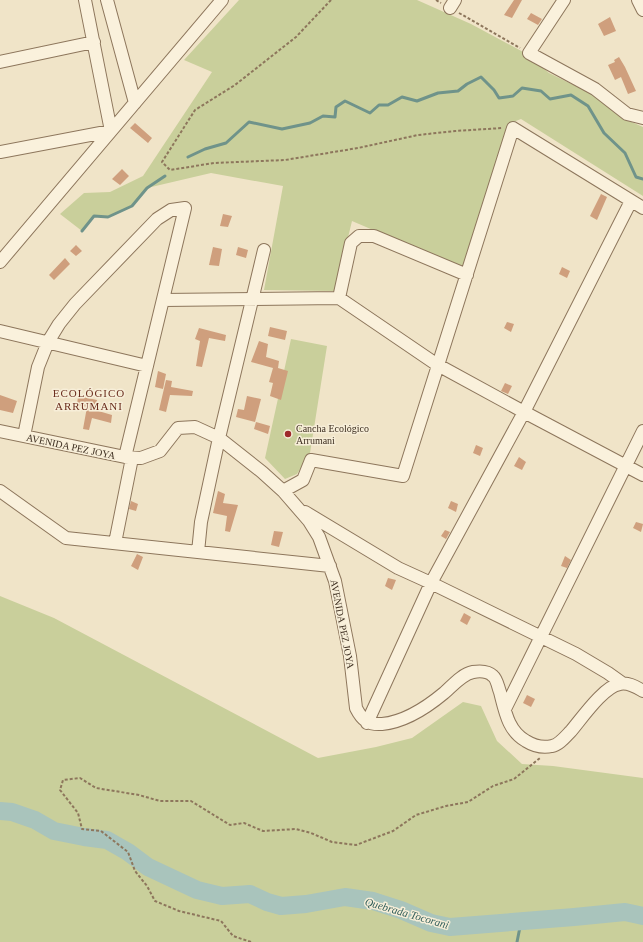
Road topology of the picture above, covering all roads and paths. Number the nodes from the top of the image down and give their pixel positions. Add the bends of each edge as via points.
1 (85, 0) edge
2 (107, 0) edge
3 (222, 0) edge
4 (331, 0) edge
5 (436, 0) edge
6 (564, 0) edge
7 (638, 0) edge
8 (453, 4) edge
9 (643, 10) edge
10 (94, 42) junction
11 (529, 53) junction
12 (0, 62) edge
13 (135, 103) junction
14 (643, 118) edge
15 (513, 128) junction
16 (111, 131) junction
17 (0, 152) edge
18 (632, 201) junction
19 (643, 208) edge
20 (264, 250) dead end
21 (0, 262) edge
22 (467, 275) junction
23 (339, 298) junction
24 (252, 299) junction
25 (163, 300) junction
26 (0, 330) edge
27 (48, 342) junction
28 (438, 365) junction
29 (147, 366) junction
30 (524, 412) junction
31 (0, 431) edge
32 (643, 431) edge
33 (24, 436) junction
34 (219, 438) junction
35 (128, 457) junction
36 (625, 466) junction
37 (643, 475) edge
38 (0, 491) edge
39 (283, 491) junction
40 (299, 508) junction
41 (115, 543) junction
42 (198, 552) junction
43 (330, 566) junction
44 (431, 583) junction
45 (540, 637) junction
46 (622, 683) junction
47 (643, 691) edge
48 (505, 709) junction
49 (367, 723) junction
50 (554, 746) junction
51 (251, 942) edge

1 - 10 street
2 - 13 street
3 - 13 street
4 - 15 path via 296,37 235,85 196,110 162,162 170,170 214,163 285,160 418,135
5 - 8 path
6 - 11 street
7 - 9 street
8 - 11 path
10 - 12 street
10 - 16 street
11 - 14 street via 595,89 627,114
13 - 16 street
15 - 18 street
15 - 22 street
16 - 17 street
16 - 21 street
18 - 19 street
18 - 30 street
20 - 24 street
22 - 23 street via 374,236 359,236 351,243
22 - 28 street
23 - 24 street
23 - 28 street
24 - 25 street
24 - 34 street
25 - 27 street via 185,208 170,210 157,220 75,304
25 - 29 street
26 - 27 street
27 - 29 street
27 - 33 street via 38,367
28 - 30 street
28 - 39 street via 403,476 311,460 303,480
29 - 35 street
30 - 36 street
30 - 44 street
31 - 33 street, AVENIDA PEZ JOYA
32 - 36 street
33 - 35 street, AVENIDA PEZ JOYA
34 - 35 street, AVENIDA PEZ JOYA via 195,427 178,428 160,451 141,458
34 - 39 street, AVENIDA PEZ JOYA
34 - 42 street via 201,522
35 - 41 street
36 - 37 street
36 - 45 street
38 - 41 street via 66,538
39 - 40 street, AVENIDA PEZ JOYA
40 - 43 street, AVENIDA PEZ JOYA via 319,537
40 - 44 street via 398,568
41 - 42 street
42 - 43 street
43 - 49 street, AVENIDA PEZ JOYA via 350,656 356,708
44 - 45 street
44 - 49 street
45 - 46 street via 576,654
45 - 48 street
46 - 47 street via 634,685
46 - 50 street via 613,685 600,696 565,738
48 - 49 street via 493,676 484,671 471,672 424,708 406,717 390,723
48 - 50 street via 511,728 519,738 541,747
50 - 51 path via 514,779 494,786 468,802 416,815 393,831 356,845 332,842 296,829 263,831 244,824 230,824 191,801 160,801 96,788 80,778 63,780 60,790 78,814 82,829 101,831 128,852 135,872 155,901 179,911 221,921 233,936

